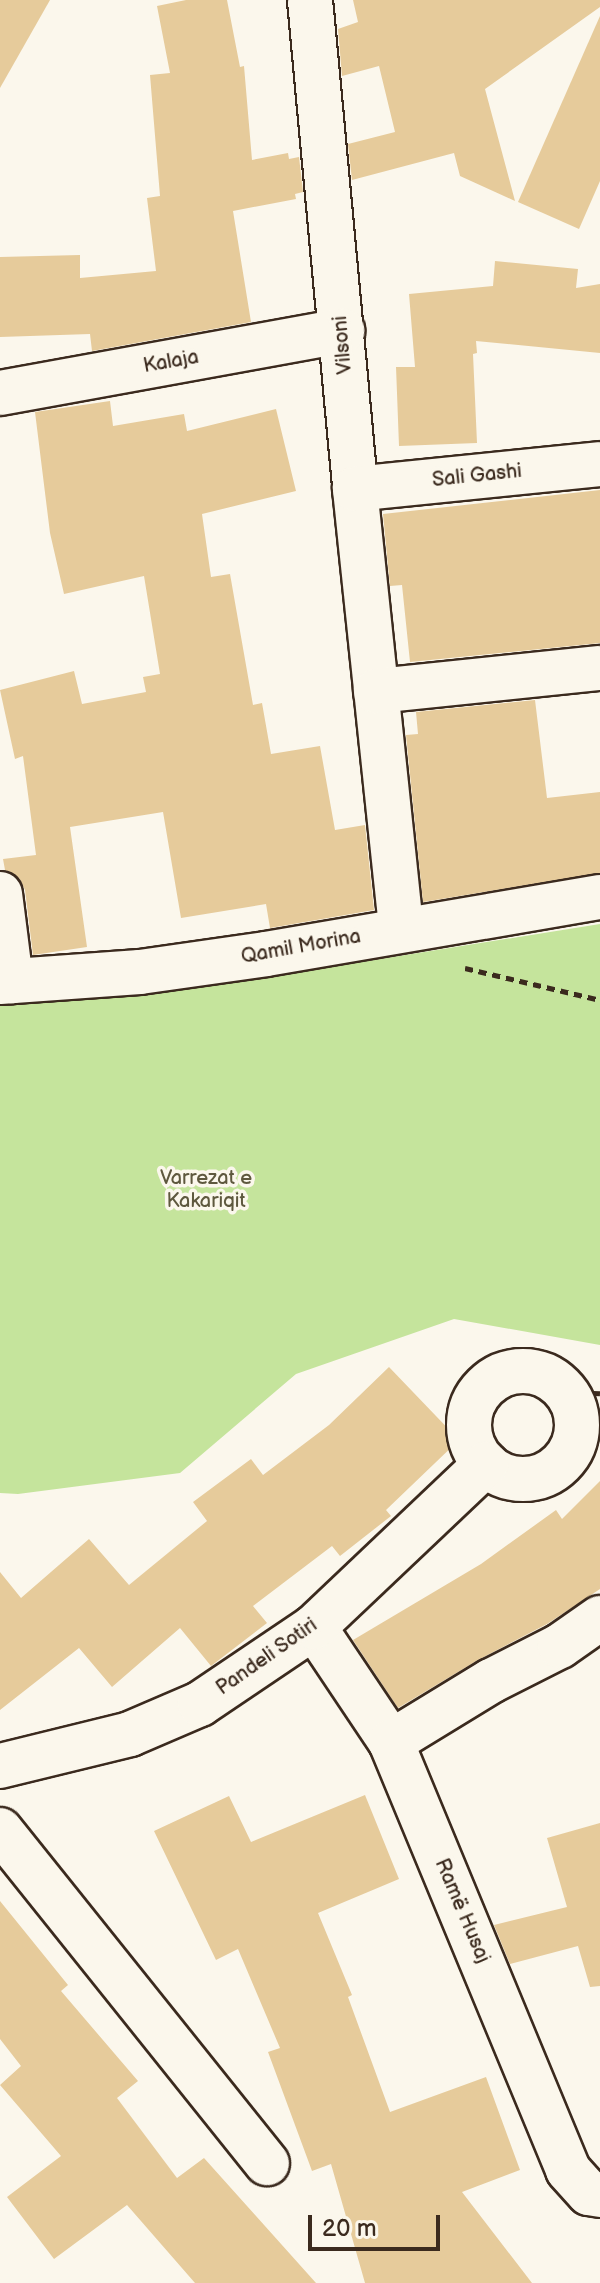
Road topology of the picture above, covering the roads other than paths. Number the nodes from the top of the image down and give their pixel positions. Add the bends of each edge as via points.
1 (310, 0) edge
2 (342, 331) junction
3 (0, 393) edge
4 (600, 464) edge
5 (355, 489) junction
6 (600, 668) edge
7 (376, 691) junction
8 (0, 894) edge
9 (600, 897) edge
10 (401, 929) junction
11 (6, 981) edge
12 (583, 1392) edge
13 (486, 1464) junction
14 (600, 1618) edge
15 (314, 1627) junction
16 (391, 1742) junction
17 (0, 1766) edge
18 (0, 1830) edge
19 (267, 2163) dead end
20 (600, 2195) edge

1 - 2 street, Vilsoni
2 - 3 street, Kalaja
2 - 5 street, Vilsoni
4 - 5 street, Sali Gashi
5 - 7 street, Vilsoni
6 - 7 street
7 - 10 street, Vilsoni
8 - 11 street
9 - 10 street, Qamil Morina
10 - 11 street, Qamil Morina via 140,972
12 - 13 street via 574,1408 574,1443 565,1459 535,1478 517,1479
12 - 13 street via 537,1373 502,1376 487,1385 476,1399 470,1433
13 - 15 street, Pandeli Sotiri
14 - 16 street
15 - 16 street, Ramë Husaj
15 - 17 street, Pandeli Sotiri via 200,1704 130,1734
16 - 20 street, Ramë Husaj via 568,2170 589,2193
18 - 19 street

